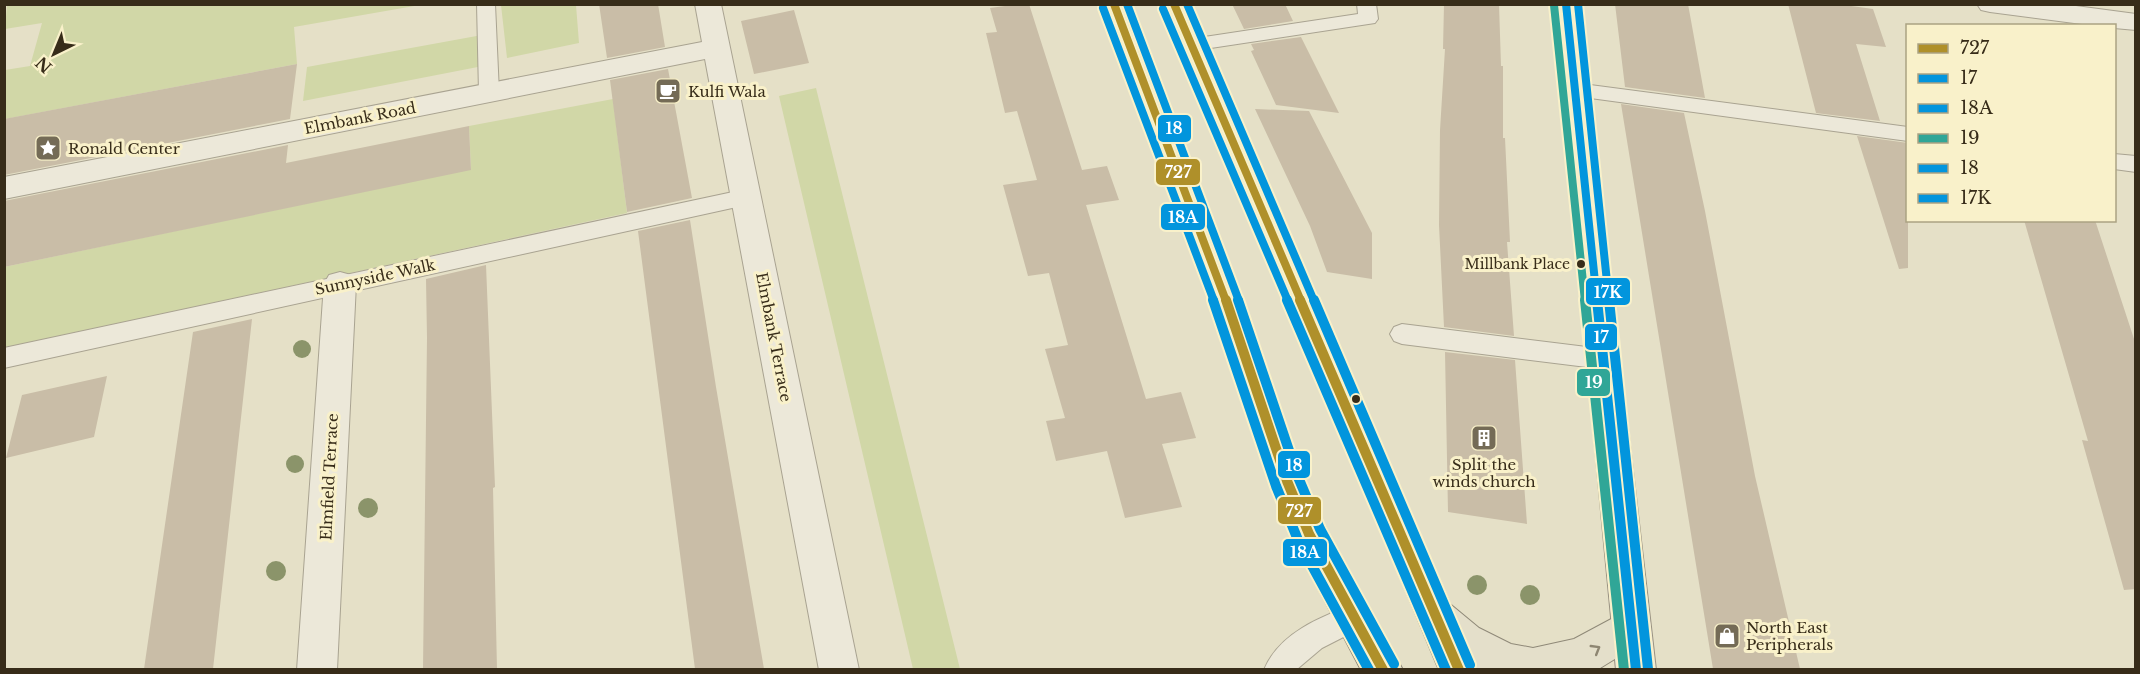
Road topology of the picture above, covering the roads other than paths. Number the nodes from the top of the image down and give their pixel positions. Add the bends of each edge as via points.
1 (486, 4) edge
2 (708, 4) edge
3 (1114, 4) edge
4 (1174, 4) edge
5 (1366, 4) edge
6 (1566, 4) edge
7 (1990, 4) edge
8 (2136, 22) edge
9 (1191, 45) junction
10 (716, 48) junction
11 (1575, 90) junction
12 (489, 93) junction
13 (1906, 134) edge
14 (2116, 161) edge
15 (2136, 164) edge
16 (4, 188) edge
17 (747, 198) junction
18 (340, 284) junction
19 (1402, 334) dead end
20 (4, 358) edge
21 (1603, 358) junction
22 (1432, 610) junction
23 (1355, 617) junction
24 (1630, 628) junction
25 (317, 669) edge
26 (839, 669) edge
27 (1278, 669) edge
28 (1383, 669) edge
29 (1459, 669) edge
30 (1636, 669) edge

1 - 12 lane
2 - 10 street, Elmbank Terrace
3 - 23 main road via 1216,271 1287,481 1309,534
4 - 9 main road
5 - 9 lane via 1368,19
6 - 11 street
7 - 8 street
9 - 22 main road
10 - 12 street, Elmbank Road
10 - 17 street, Elmbank Terrace
11 - 13 lane
11 - 21 street
12 - 16 street, Elmbank Road
14 - 15 lane
17 - 18 lane, Sunnyside Walk
17 - 26 street, Elmbank Terrace
18 - 20 lane, Sunnyside Walk
18 - 25 street, Elmfield Terrace
19 - 21 lane
21 - 24 street
22 -> 24 main road via 1465,641 1506,662 1533,667 1581,657
22 - 29 main road
23 - 27 lane via 1304,641 1286,655
23 - 28 main road
24 - 30 street

